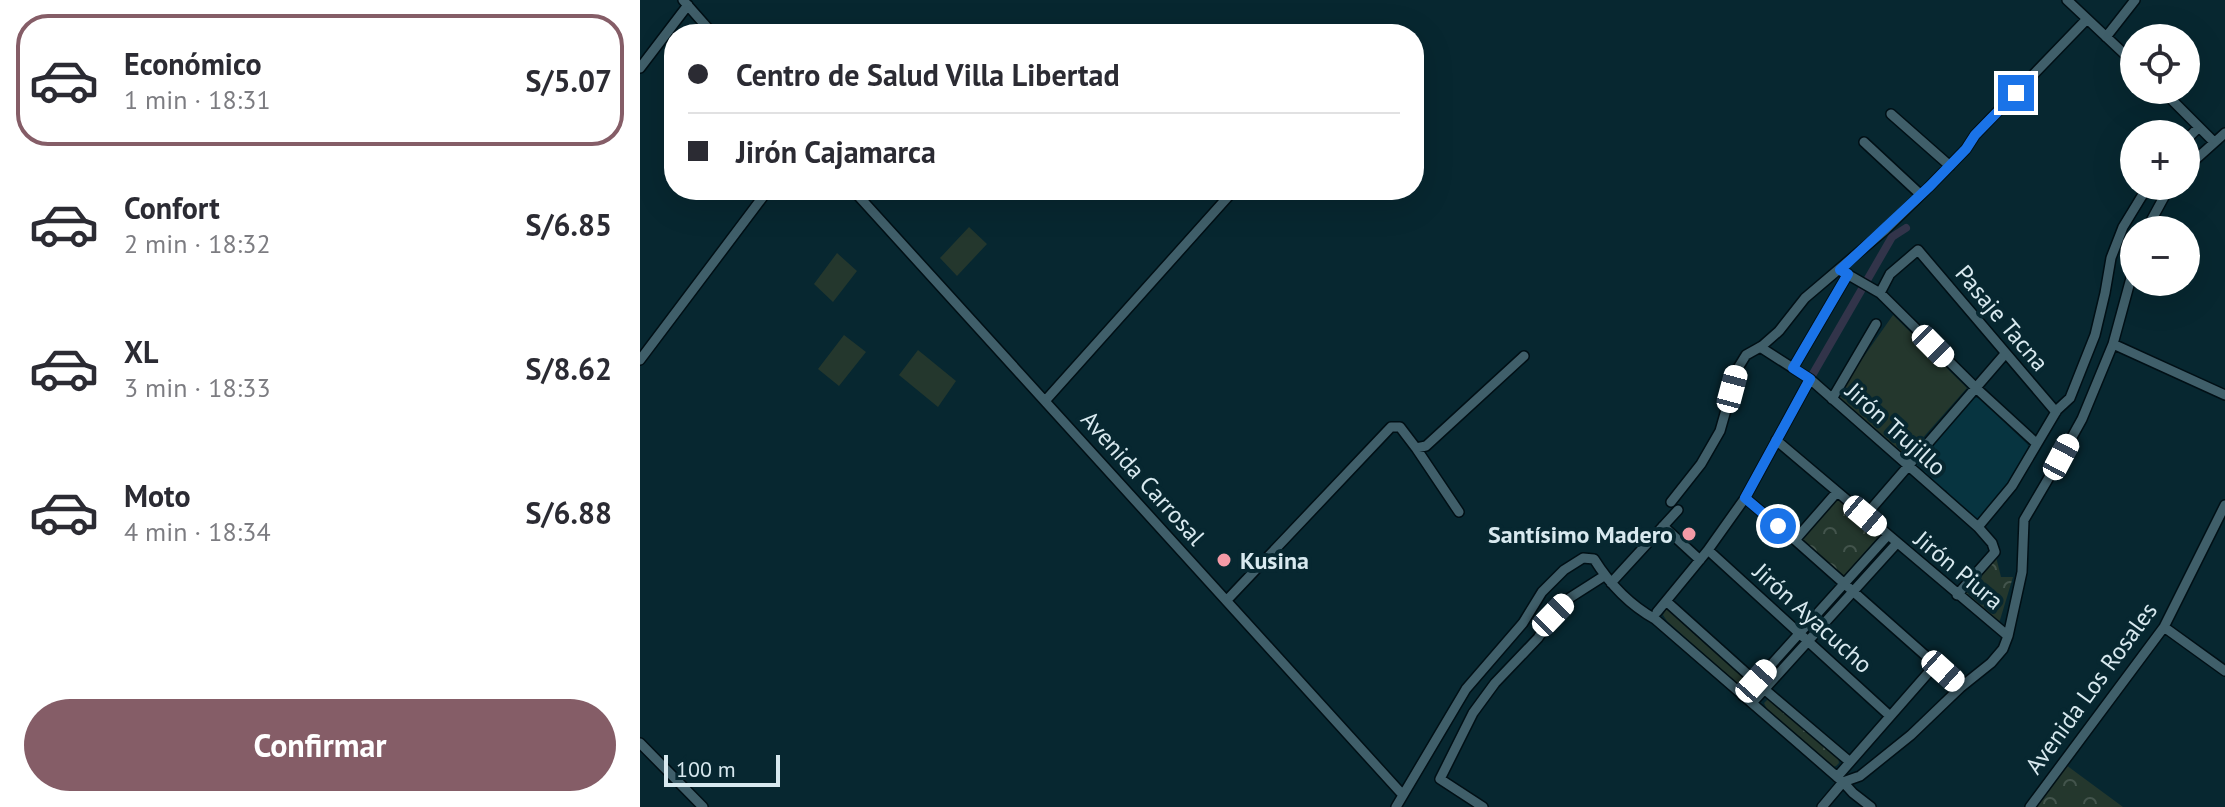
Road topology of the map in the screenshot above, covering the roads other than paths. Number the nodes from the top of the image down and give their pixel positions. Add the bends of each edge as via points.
1 (2067, 0) edge
2 (2135, 0) edge
3 (685, 2) edge
4 (2087, 19) junction
5 (670, 24) edge
6 (704, 24) edge
7 (664, 33) edge
8 (2106, 37) junction
9 (2120, 50) edge
10 (640, 68) edge
11 (2176, 104) edge
12 (1891, 114) dead end
13 (2192, 120) edge
14 (2200, 128) edge
15 (2225, 133) edge
16 (1864, 142) dead end
17 (2214, 142) junction
18 (2200, 155) edge
19 (1950, 166) junction
20 (1921, 195) junction
21 (760, 200) edge
22 (862, 200) edge
23 (1225, 200) edge
24 (2139, 200) edge
25 (1844, 272) junction
26 (1880, 293) junction
27 (2126, 296) edge
28 (1876, 324) dead end
29 (2113, 344) junction
30 (1760, 347) junction
31 (2005, 354) junction
32 (1524, 356) dead end
33 (640, 360) edge
34 (1793, 368) junction
35 (1810, 379) junction
36 (1976, 388) junction
37 (2225, 395) edge
38 (1832, 399) junction
39 (1045, 401) junction
40 (2056, 412) junction
41 (1776, 440) junction
42 (2036, 443) junction
43 (1416, 448) junction
44 (1907, 467) junction
45 (1837, 492) junction
46 (1745, 498) junction
47 (2225, 505) edge
48 (1459, 512) dead end
49 (1865, 516) junction
50 (1663, 526) junction
51 (1978, 527) junction
52 (1888, 535) junction
53 (1795, 540) junction
54 (1897, 543) junction
55 (1708, 550) junction
56 (1700, 560) junction
57 (1608, 579) junction
58 (1844, 583) junction
59 (1853, 591) junction
60 (1957, 595) junction
61 (1227, 600) junction
62 (1666, 601) junction
63 (1657, 612) dead end
64 (2164, 627) junction
65 (1799, 633) junction
66 (2008, 636) junction
67 (1808, 641) junction
68 (1936, 664) junction
69 (2225, 671) edge
70 (1756, 681) junction
71 (1961, 687) junction
72 (1764, 689) junction
73 (1743, 696) junction
74 (1752, 703) junction
75 (1890, 716) junction
76 (640, 743) edge
77 (1850, 762) junction
78 (1840, 779) junction
79 (1402, 794) junction
80 (703, 807) edge
81 (1396, 807) edge
82 (1483, 807) edge
83 (1822, 807) edge
84 (1871, 807) edge
85 (2030, 807) edge

1 - 4 street
2 - 8 street
3 - 5 street
3 - 6 street
4 - 8 street
4 - 19 street
7 - 10 street
8 - 9 street
11 - 13 street
12 - 19 street
14 - 17 street
15 - 17 street
16 - 20 street
17 - 18 street
19 - 20 street
20 - 25 street
21 - 33 street
22 - 39 street, Avenida Carrosal
23 - 39 street
24 - 40 street via 2111,258 2095,335 2070,398
25 - 26 street
25 - 30 street via 1805,298
25 - 34 street
26 - 31 street, Pasaje Tacna via 1890,274 1918,250
26 - 36 street
27 - 29 street
28 - 38 street
29 - 37 street
29 - 66 street via 2082,419 2024,520 2022,572
30 - 34 street, Jirón Trujillo
30 - 50 street via 1738,368 1720,431
31 - 36 street
31 - 40 street, Pasaje Tacna
32 - 43 street via 1426,446
34 - 35 street, Jirón Trujillo
35 - 38 street, Jirón Trujillo
35 - 41 street
36 - 42 street
36 - 44 street
38 - 44 street, Jirón Trujillo
39 - 61 street, Avenida Carrosal
40 - 42 street
41 - 45 street, Jirón Piura
41 - 46 street
42 - 51 street via 2012,486
43 - 48 street
43 - 61 street via 1400,427 1391,427
44 - 49 street
44 - 51 street, Jirón Trujillo
45 - 49 street, Jirón Piura
45 - 53 street
46 - 53 street
46 - 55 street
47 - 64 street, Avenida Los Rosales
49 - 52 street, Jirón Piura
50 - 56 street
50 - 57 street
51 - 60 street, Jirón Trujillo via 1995,552
52 - 54 street, Jirón Piura
52 - 58 street
53 - 58 street
54 - 59 street
54 - 60 street, Jirón Piura
55 - 56 street
55 - 65 street, Jirón Ayacucho
56 - 62 street
57 - 73 street
57 - 79 street via 1594,559 1583,558 1542,592 1523,623 1466,689
57 - 82 street via 1568,599 1473,713 1440,779
58 - 59 street
58 - 65 street
59 - 67 street
59 - 68 street
60 - 66 street, Jirón Piura
61 - 79 street, Avenida Carrosal
62 - 63 street
62 - 70 street
64 - 69 street
64 - 85 street, Avenida Los Rosales
65 - 67 street, Jirón Ayacucho
65 - 70 street
66 - 71 street via 1991,663
67 - 72 street
67 - 75 street, Jirón Ayacucho
68 - 71 street
68 - 75 street
70 - 72 street
70 - 73 street
71 - 78 street via 1860,776
72 - 74 street
72 - 77 street
73 - 74 street
74 - 78 street
75 - 77 street
76 - 80 street
77 - 78 street
78 - 83 street
78 - 84 street
79 - 81 street

